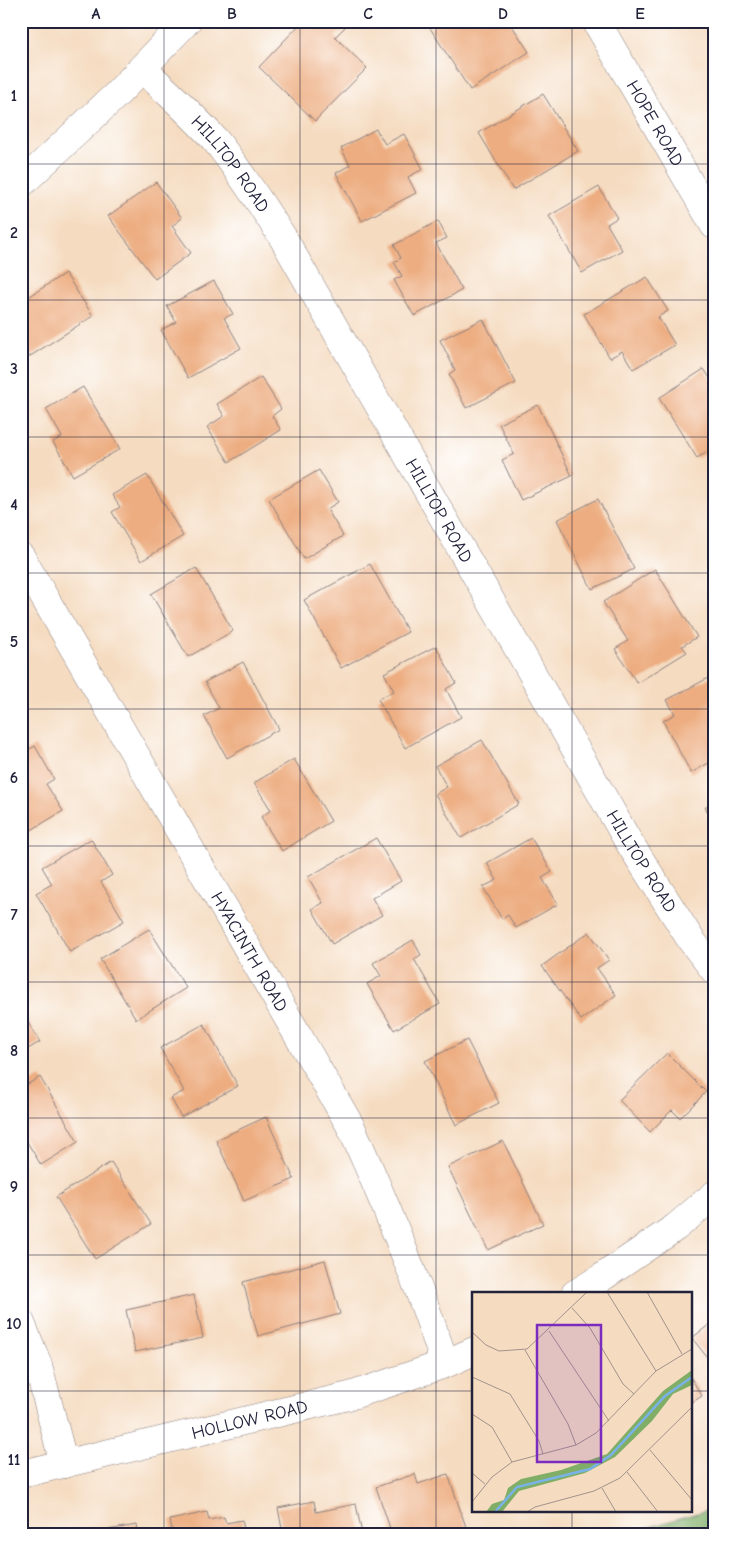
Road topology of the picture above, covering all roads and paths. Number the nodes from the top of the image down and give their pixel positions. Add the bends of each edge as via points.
1 (188, 21) edge
2 (596, 21) edge
3 (142, 68) junction
4 (21, 184) edge
5 (714, 224) edge
6 (21, 557) edge
7 (714, 970) edge
8 (714, 1195) edge
9 (579, 1292) edge
10 (21, 1323) edge
11 (472, 1351) edge
12 (445, 1364) junction
13 (64, 1464) junction
14 (21, 1474) edge

1 - 3 street
2 - 5 street, HOPE ROAD
3 - 4 street
3 - 7 street, HILLTOP ROAD via 215,140 282,236 627,839 691,940
6 - 12 street, HYACINTH ROAD via 351,1127 392,1219
8 - 9 street via 676,1227
10 - 13 street via 38,1365
11 - 12 street, HOLLOW ROAD
12 - 13 street, HOLLOW ROAD via 353,1395
13 - 14 street, HOLLOW ROAD

